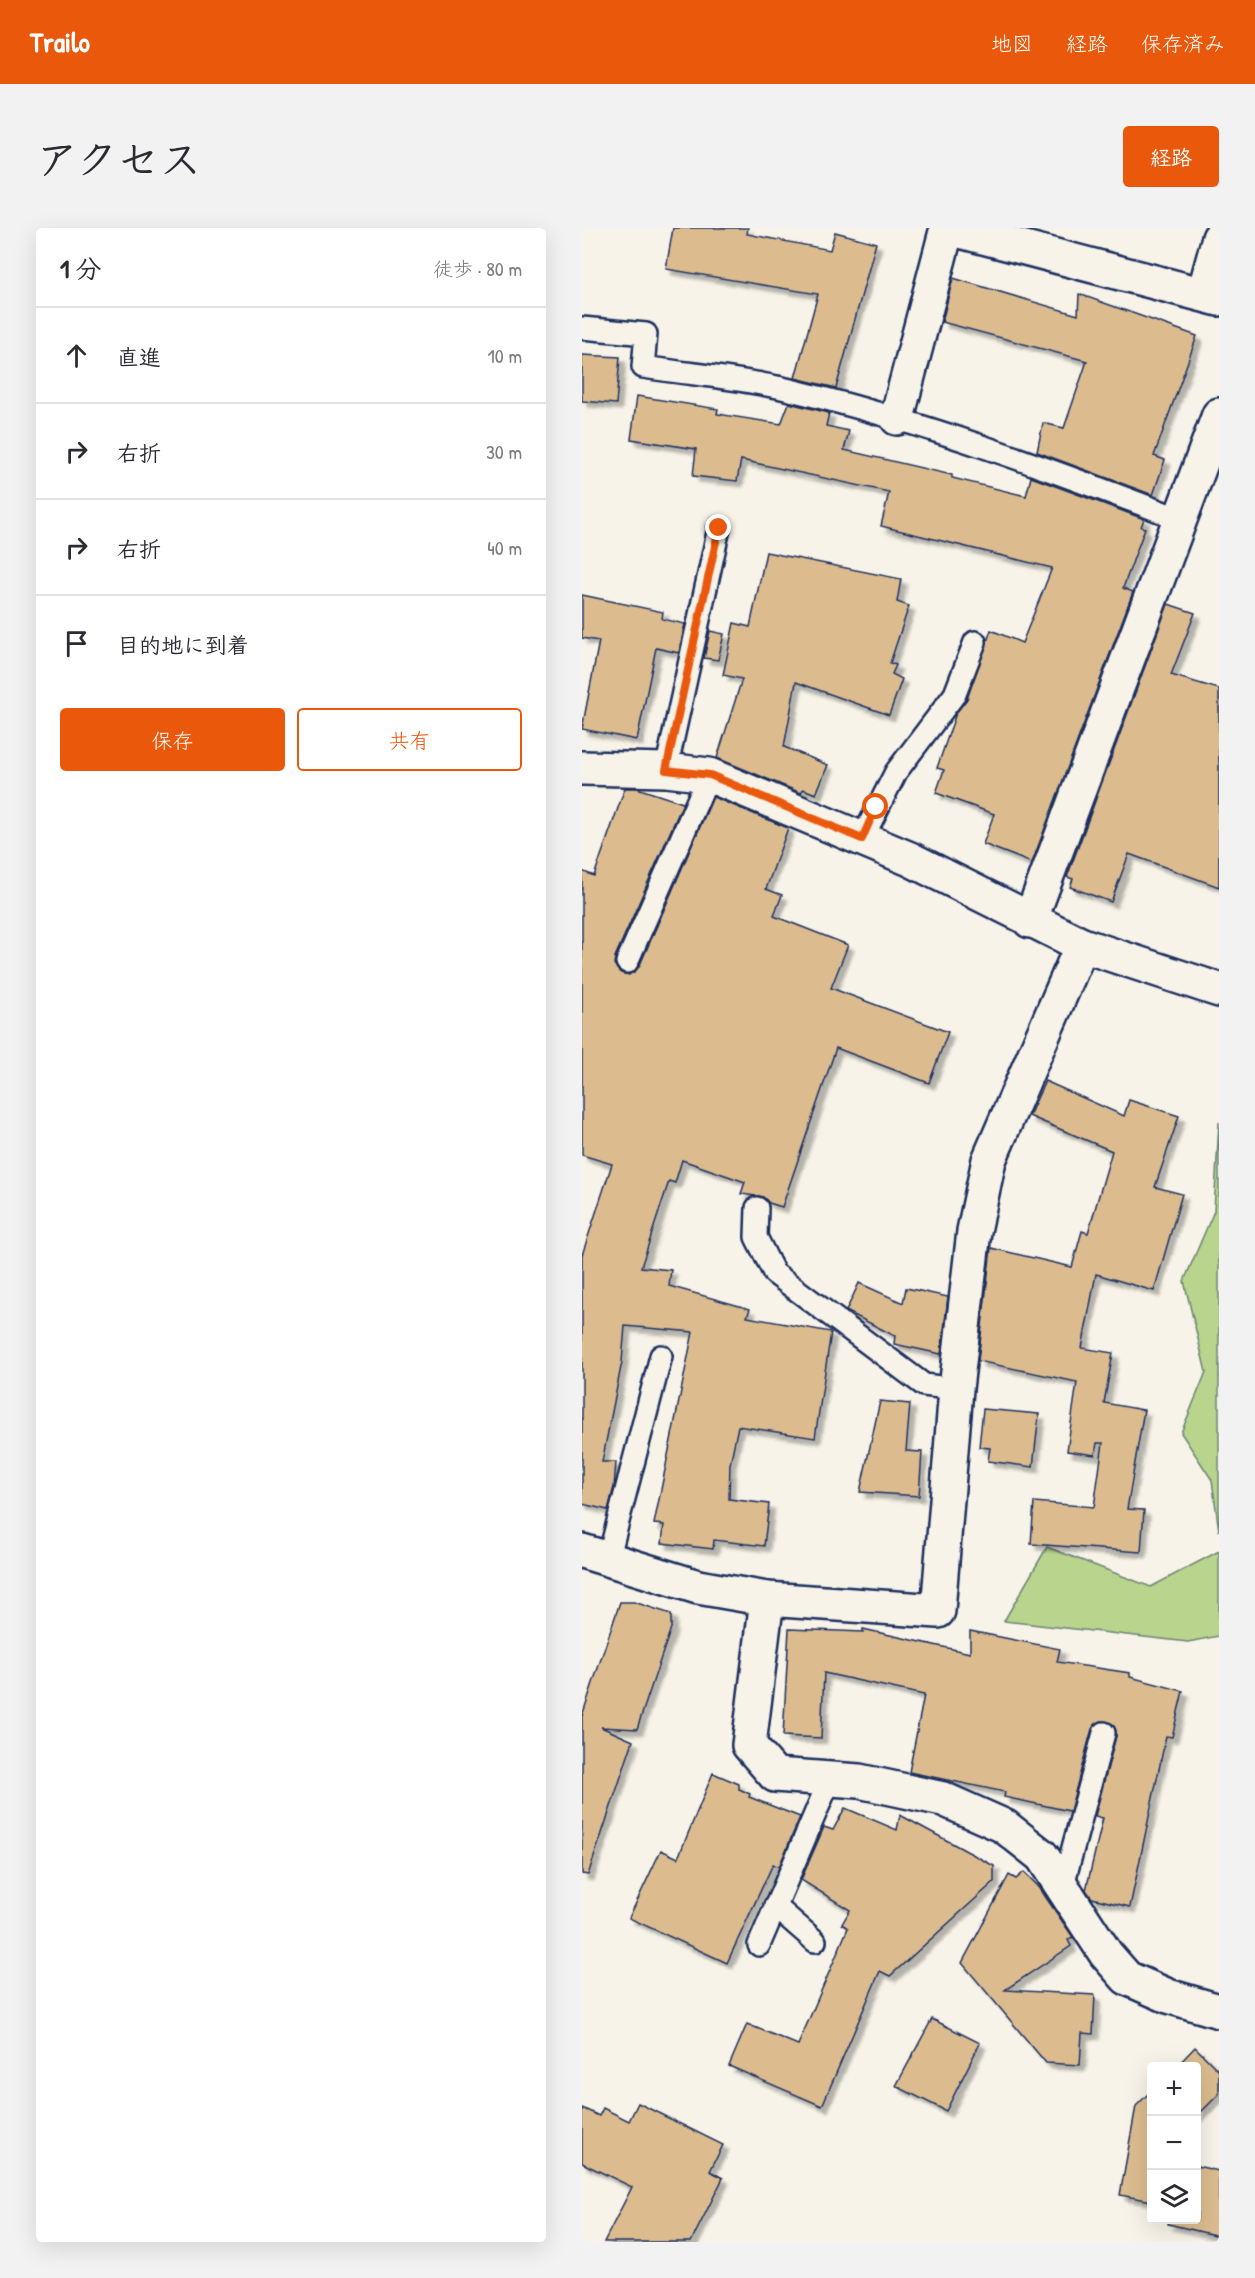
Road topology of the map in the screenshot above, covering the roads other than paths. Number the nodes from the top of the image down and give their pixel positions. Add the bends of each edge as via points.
1 (948, 228) edge
2 (1219, 238) edge
3 (1211, 296) edge
4 (582, 328) edge
5 (1219, 415) edge
6 (897, 418) junction
7 (1180, 519) junction
8 (719, 528) dead end
9 (975, 642) dead end
10 (582, 768) edge
11 (666, 770) junction
12 (710, 775) junction
13 (862, 839) junction
14 (1030, 921) junction
15 (1082, 945) junction
16 (627, 962) dead end
17 (1219, 990) edge
18 (757, 1208) dead end
19 (661, 1356) dead end
20 (956, 1389) junction
21 (595, 1556) edge
22 (767, 1599) junction
23 (1104, 1733) dead end
24 (830, 1779) junction
25 (1062, 1885) junction
26 (776, 1906) junction
27 (815, 1941) dead end
28 (759, 1945) dead end
29 (1219, 2011) edge

1 - 3 street
1 - 6 street
2 - 3 street
4 - 6 lane via 646,334 643,367 780,388
5 - 7 street
6 - 7 lane via 1056,471
7 - 14 street
8 - 11 lane
9 - 13 lane via 955,694 896,772
10 - 11 street
11 - 12 street
12 - 13 street
12 - 16 lane
13 - 14 street via 910,859
14 - 15 street
15 - 17 street
15 - 20 street via 989,1160 974,1231
18 - 20 lane via 756,1238 774,1273 924,1384
19 - 21 lane
20 - 22 street via 938,1611
21 - 22 street via 698,1587
22 - 24 street via 749,1745 776,1775
23 - 25 lane
24 - 25 street via 859,1781 943,1799 1004,1826 1042,1856
24 - 26 lane
25 - 29 street via 1106,1954 1127,1978 1168,1996
26 - 27 lane
26 - 28 lane

